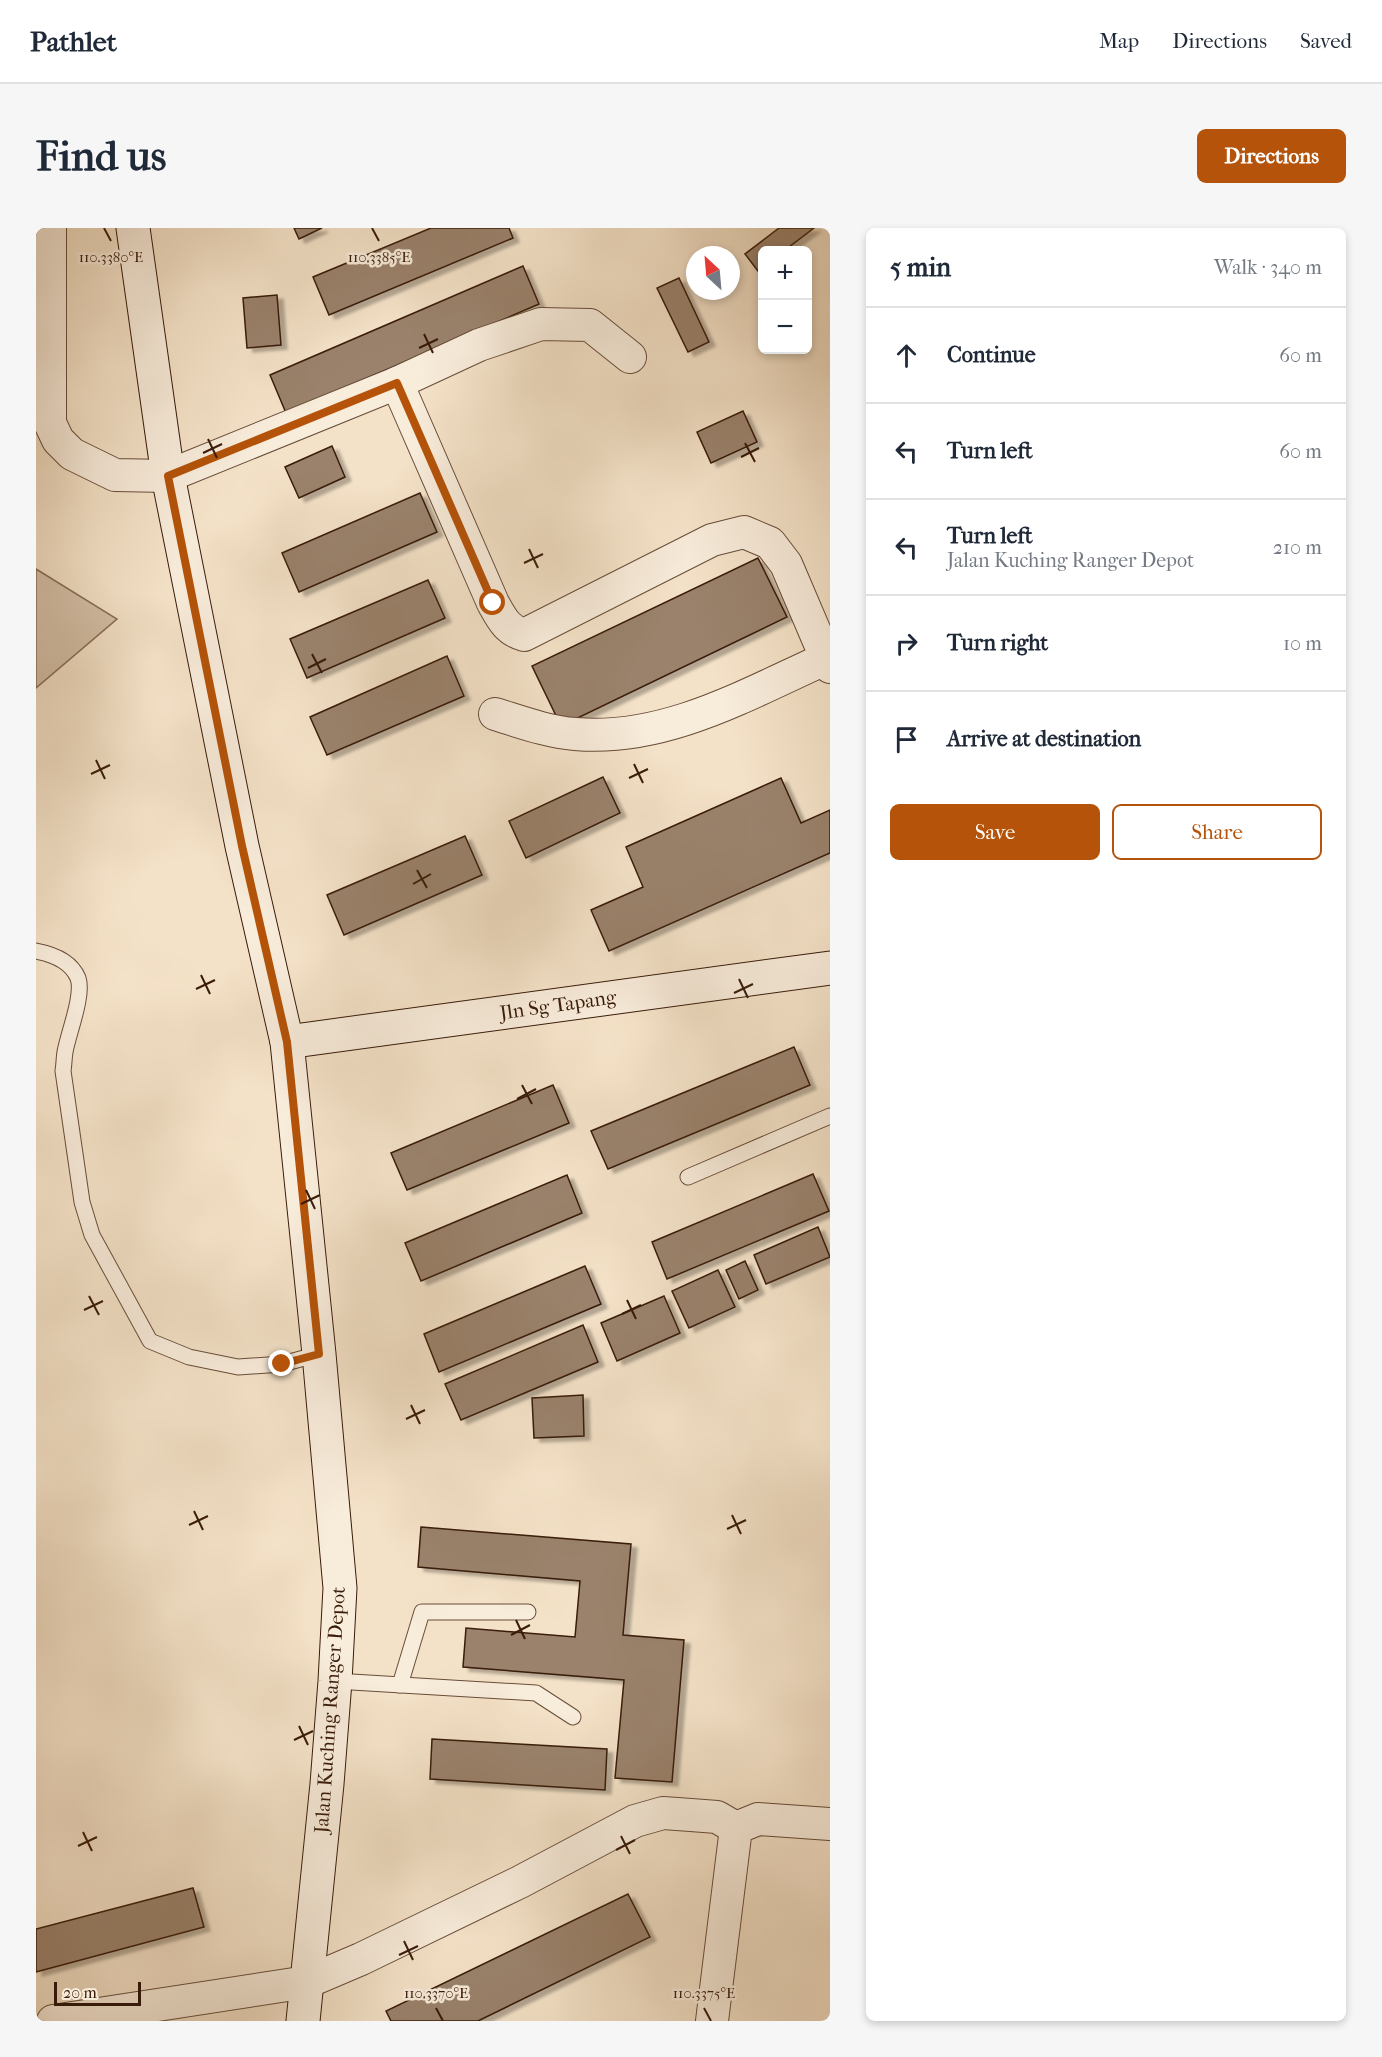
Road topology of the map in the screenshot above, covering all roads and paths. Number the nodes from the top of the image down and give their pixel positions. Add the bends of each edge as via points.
1 (50, 228) edge
2 (133, 228) edge
3 (630, 357) dead end
4 (397, 383) junction
5 (168, 476) junction
6 (828, 662) edge
7 (495, 714) dead end
8 (36, 951) edge
9 (830, 968) edge
10 (287, 1042) junction
11 (830, 1116) edge
12 (688, 1177) dead end
13 (319, 1354) junction
14 (528, 1612) dead end
15 (335, 1681) junction
16 (400, 1685) junction
17 (573, 1717) dead end
18 (830, 1824) edge
19 (736, 1828) junction
20 (307, 1982) junction
21 (54, 2021) edge
22 (303, 2021) edge
23 (712, 2021) edge

1 - 5 street via 50,423 58,440 72,454 115,475
2 - 5 street, Jalan Kuching Ranger Depot
3 - 4 street via 590,325 541,324 479,345
4 - 5 street
4 - 6 street via 493,603 513,632 524,635 712,540 744,532 770,543 786,564
5 - 10 street, Jalan Kuching Ranger Depot via 240,835
6 - 7 street via 686,721 618,735 548,730
8 - 13 lane via 49,953 68,964 78,979 77,1007 63,1071 82,1202 92,1235 150,1341 189,1357 238,1366 282,1364
9 - 10 street, Jln Sg Tapang
10 - 13 street, Jalan Kuching Ranger Depot
11 - 12 lane
13 - 15 street, Jalan Kuching Ranger Depot via 340,1588
14 - 16 lane via 422,1612
15 - 16 lane
15 - 20 street, Jalan Kuching Ranger Depot
16 - 17 lane via 536,1694
18 - 19 street via 758,1819
19 - 20 street via 717,1817 700,1815 663,1813 635,1821 520,1882
19 - 23 street
20 - 21 street
20 - 22 street, Jalan Kuching Ranger Depot

